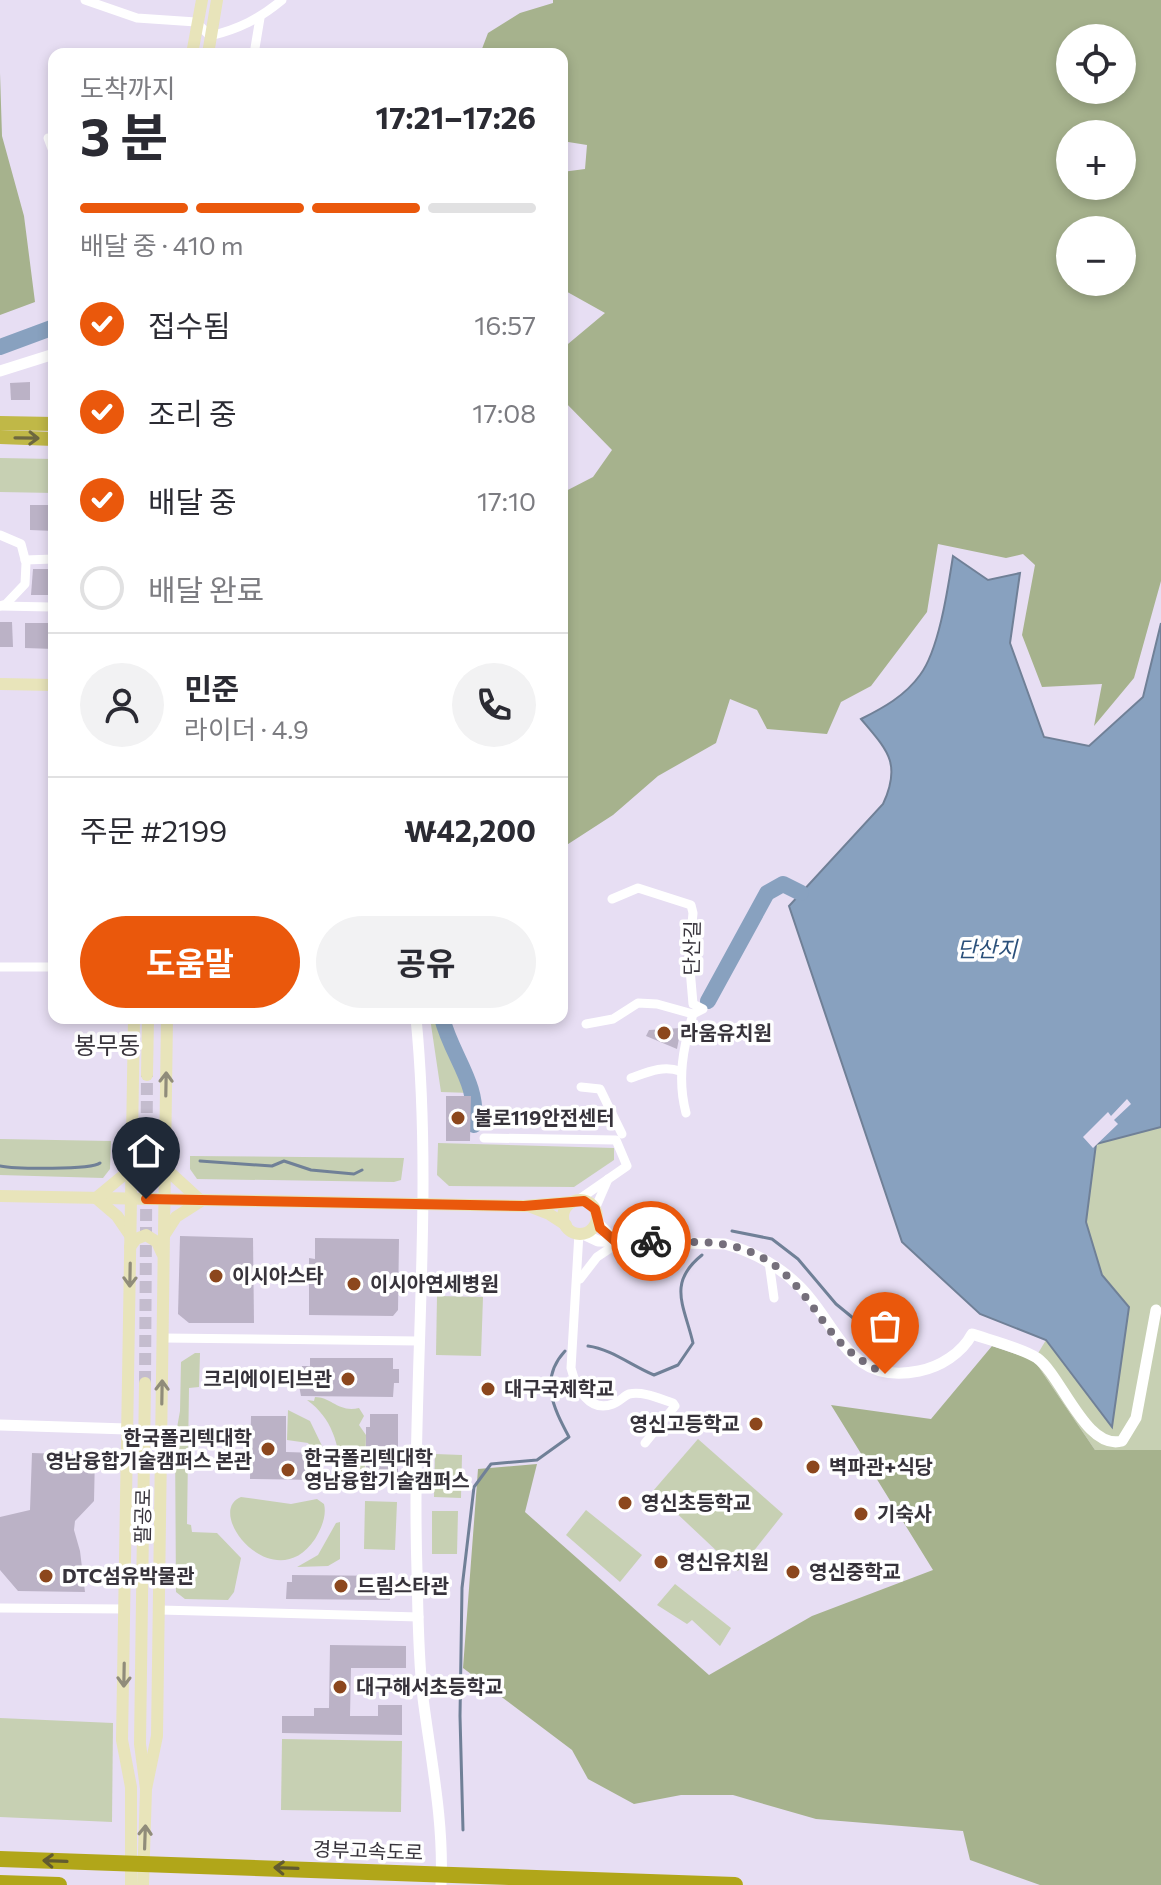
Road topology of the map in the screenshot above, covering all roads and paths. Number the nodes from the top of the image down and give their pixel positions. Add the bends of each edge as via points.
1 (85, 0) edge
2 (202, 0) edge
3 (217, 0) edge
4 (282, 0) edge
5 (260, 18) junction
6 (196, 22) junction
7 (210, 36) junction
8 (193, 48) edge
9 (209, 48) edge
10 (255, 48) edge
11 (48, 356) edge
12 (0, 371) edge
13 (0, 423) edge
14 (48, 424) edge
15 (0, 437) edge
16 (48, 439) edge
17 (0, 535) edge
18 (48, 559) edge
19 (25, 560) junction
20 (0, 606) edge
21 (48, 607) edge
22 (0, 684) edge
23 (48, 685) edge
24 (612, 899) dead end
25 (0, 967) edge
26 (48, 967) edge
27 (693, 1014) junction
28 (134, 1024) edge
29 (148, 1024) edge
30 (167, 1024) edge
31 (417, 1024) edge
32 (586, 1024) dead end
33 (680, 1071) junction
34 (147, 1075) tunnel mouth
35 (631, 1078) dead end
36 (581, 1087) dead end
37 (686, 1113) dead end
38 (622, 1134) dead end
39 (484, 1138) dead end
40 (132, 1141) junction
41 (165, 1151) junction
42 (165, 1168) junction
43 (131, 1169) junction
44 (608, 1179) junction
45 (0, 1196) edge
46 (96, 1198) junction
47 (131, 1199) junction
48 (164, 1200) junction
49 (201, 1201) junction
50 (575, 1201) junction
51 (421, 1202) junction
52 (524, 1206) junction
53 (595, 1209) junction
54 (597, 1222) junction
55 (566, 1225) junction
56 (581, 1233) junction
57 (165, 1234) junction
58 (130, 1241) junction
59 (618, 1241) junction
60 (164, 1260) junction
61 (769, 1262) junction
62 (578, 1282) junction
63 (774, 1298) dead end
64 (1156, 1310) dead end
65 (163, 1338) junction
66 (418, 1341) junction
67 (145, 1383) tunnel mouth
68 (0, 1425) edge
69 (127, 1429) junction
70 (645, 1443) dead end
71 (0, 1608) edge
72 (125, 1609) junction
73 (160, 1610) junction
74 (419, 1617) junction
75 (140, 1744) junction
76 (131, 1787) junction
77 (146, 1789) junction
78 (0, 1859) edge
79 (0, 1883) edge
80 (59, 1885) edge
81 (131, 1885) edge
82 (143, 1885) edge
83 (441, 1885) edge
84 (735, 1885) edge

1 - 6 street via 137,18
2 - 6 main road
3 - 7 main road
4 - 5 street
5 - 7 street
5 - 10 street
6 - 7 street
6 - 8 main road
7 - 9 main road
11 - 12 street
13 - 14 highway
15 -> 16 highway
17 - 19 street via 21,544
18 - 19 street
19 - 20 street via 25,584
20 - 21 street
22 - 23 main road
24 - 27 street, 단산길 via 638,888 691,905 693,1004 703,1009
25 - 26 street
27 - 32 street via 638,1003 613,1019
27 - 33 street, 단산길
28 - 40 main road
29 - 34 main road
41 -> 30 main road
31 - 51 street
33 - 35 street via 654,1070
33 - 37 street, 단산길
36 - 38 street via 600,1089
39 - 44 street via 616,1140 627,1166
40 - 41 main road via 140,1157 155,1160
40 - 43 main road
41 - 42 main road
42 - 48 main road
42 - 49 main road
43 - 46 main road
43 - 47 main road
44 - 50 street
44 - 53 street
45 - 46 main road
46 - 47 main road
46 - 58 main road via 117,1216
47 - 48 main road
47 - 58 main road
48 - 49 main road
48 - 57 main road
49 - 51 main road
49 - 57 main road via 176,1217
50 - 52 main road
50 - 53 main road
50 - 55 main road via 565,1210
51 - 52 main road
51 - 66 street
52 - 55 main road
53 - 54 main road
54 - 56 main road
54 - 59 street
55 - 56 main road
56 - 59 street via 598,1241
56 - 62 street
57 - 60 main road
58 - 60 main road via 146,1235 157,1242
58 -> 69 main road
59 - 61 street via 725,1244
59 - 62 street
60 - 65 main road
61 - 63 street
61 - 64 street via 801,1288 856,1357 885,1374 928,1370 966,1346 972,1334 1037,1358 1085,1422 1112,1444 1122,1441 1136,1418
62 - 70 street via 571,1368 586,1399 599,1406 628,1394 646,1395 675,1406
65 - 66 street
73 -> 65 main road
66 - 74 street
67 - 75 main road, 팔공로
68 - 69 street
69 - 72 main road
71 - 72 street
72 -> 76 main road via 122,1740
73 - 74 street
73 - 77 main road via 157,1736
74 - 83 street via 423,1694 439,1803
75 - 76 main road
75 - 77 main road
76 - 81 main road
82 -> 77 main road
84 -> 78 highway, 경부고속도로
79 - 80 highway

